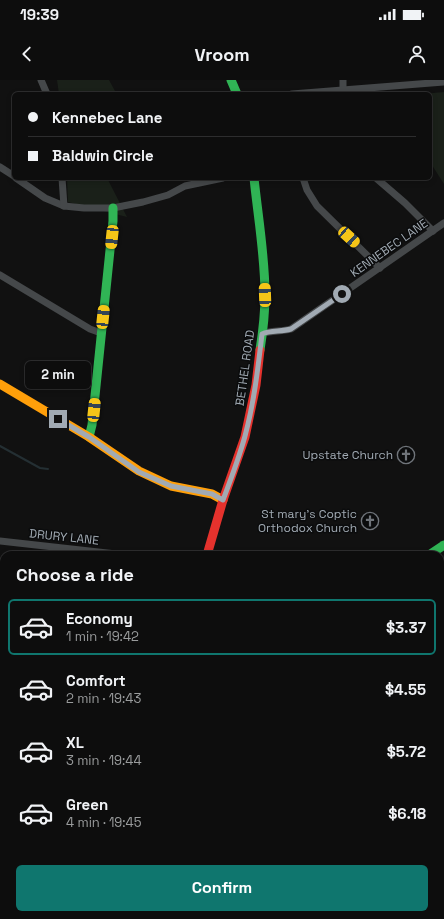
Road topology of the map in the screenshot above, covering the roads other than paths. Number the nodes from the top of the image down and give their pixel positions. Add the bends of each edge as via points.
1 (41, 80) edge
2 (231, 80) edge
3 (343, 80) edge
4 (444, 82) edge
5 (343, 89) junction
6 (46, 92) edge
7 (236, 92) edge
8 (312, 92) edge
9 (0, 166) edge
10 (12, 175) edge
11 (19, 180) edge
12 (62, 180) edge
13 (214, 180) edge
14 (254, 180) edge
15 (304, 180) edge
16 (378, 180) edge
17 (64, 206) junction
18 (113, 208) junction
19 (444, 224) edge
20 (433, 230) junction
21 (380, 268) junction
22 (0, 275) edge
23 (101, 333) junction
24 (262, 334) junction
25 (0, 384) edge
26 (89, 437) junction
27 (223, 500) junction
28 (0, 541) edge
29 (444, 545) edge
30 (89, 551) edge
31 (208, 551) edge
32 (435, 551) edge

1 - 6 street
2 - 7 street
3 - 5 street
4 - 5 street
5 - 8 street
9 - 10 street
11 - 17 street via 45,198
12 - 17 street
13 - 18 street via 185,186 157,199
14 - 24 street, BETHEL ROAD via 264,267
15 - 21 street via 317,206
16 - 20 street
17 - 18 street
18 - 23 street
19 - 20 street, KENNEBEC LANE
20 - 21 street, KENNEBEC LANE
21 - 24 street, KENNEBEC LANE via 291,329
22 - 23 street via 90,329
23 - 26 street
24 - 27 street, BETHEL ROAD via 249,419
25 - 26 street
26 - 27 street via 139,472 171,486 212,494
27 - 31 street, BETHEL ROAD
28 - 30 street, DRURY LANE
29 - 32 street

